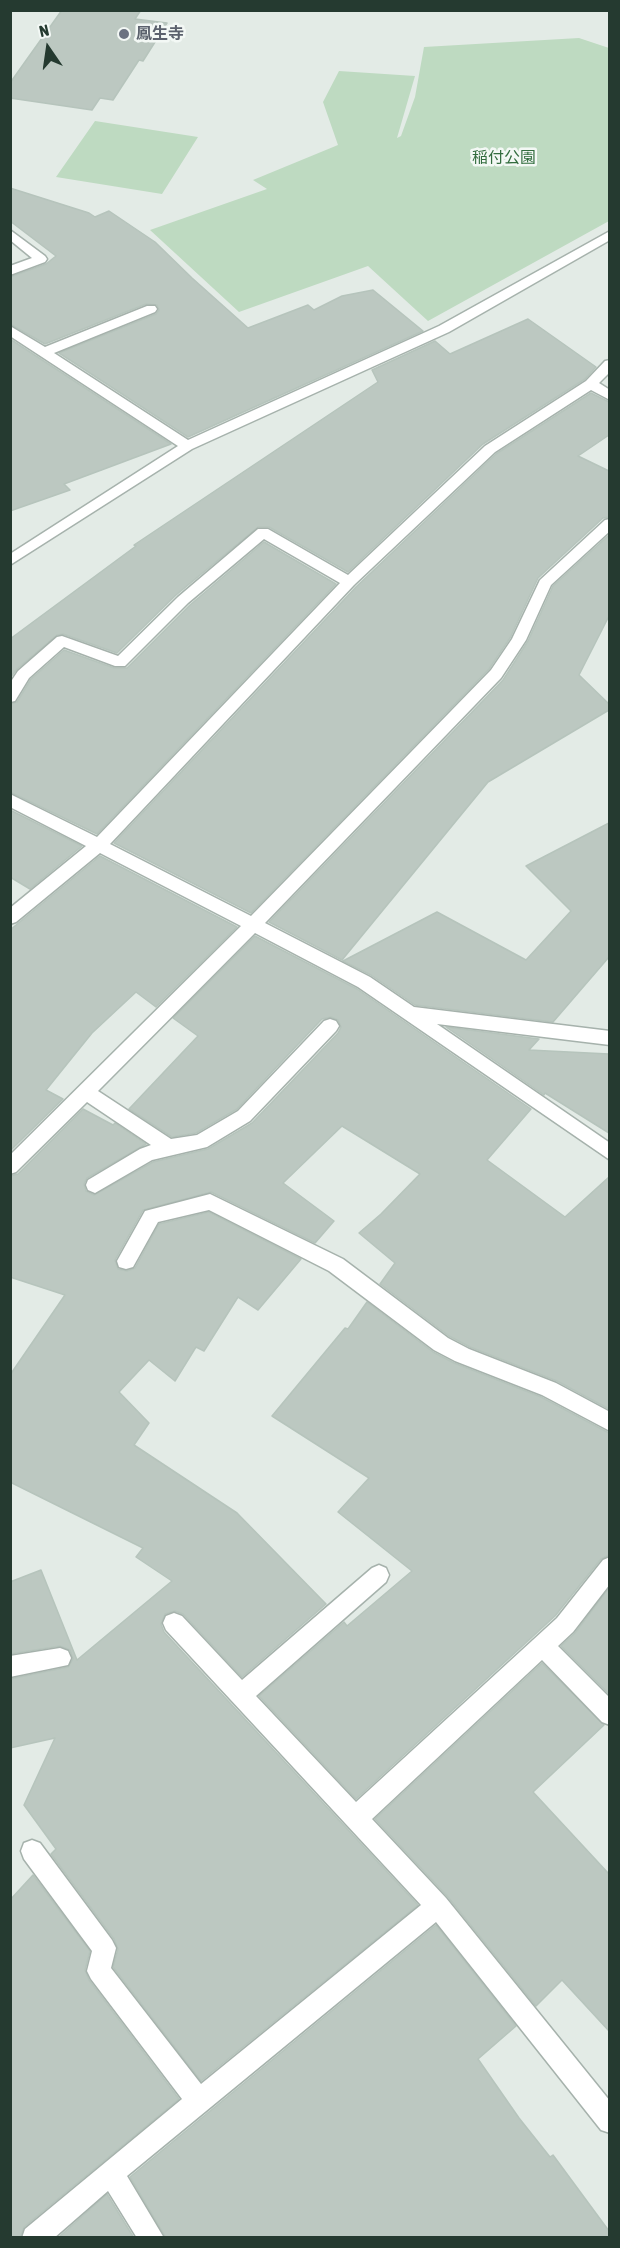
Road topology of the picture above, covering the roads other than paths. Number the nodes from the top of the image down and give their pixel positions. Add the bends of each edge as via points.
1 (10, 234) edge
2 (609, 235) edge
3 (10, 271) edge
4 (151, 309) dead end
5 (10, 330) edge
6 (44, 352) junction
7 (609, 364) edge
8 (609, 377) edge
9 (591, 384) junction
10 (609, 396) edge
11 (187, 446) junction
12 (609, 524) edge
13 (10, 561) edge
14 (349, 582) junction
15 (10, 697) edge
16 (10, 800) edge
17 (99, 845) junction
18 (10, 918) edge
19 (254, 924) junction
20 (409, 1013) junction
21 (330, 1026) dead end
22 (609, 1038) edge
23 (86, 1092) junction
24 (168, 1147) junction
25 (609, 1153) edge
26 (10, 1167) edge
27 (95, 1185) dead end
28 (126, 1261) dead end
29 (609, 1422) edge
30 (609, 1567) edge
31 (379, 1575) dead end
32 (174, 1623) dead end
33 (543, 1646) junction
34 (60, 1658) dead end
35 (10, 1667) edge
36 (241, 1695) junction
37 (609, 1714) edge
38 (356, 1818) junction
39 (32, 1851) dead end
40 (438, 1906) junction
41 (199, 2101) junction
42 (609, 2121) edge
43 (111, 2173) junction
44 (34, 2238) edge
45 (152, 2238) edge

1 - 3 street via 41,259
2 - 11 street via 444,329
4 - 6 street
5 - 6 street
6 - 11 street
7 - 9 street
8 - 9 street
9 - 10 street
9 - 14 street via 490,449
11 - 13 street
12 - 19 street via 545,583 519,640 496,674
14 - 15 street via 263,532 183,600 120,662 62,641 23,675
14 - 17 street
16 - 17 street
17 - 18 street
17 - 19 street
19 - 20 street via 364,982
19 - 23 street
20 - 22 street
20 - 25 street
21 - 24 street via 244,1116 201,1142
23 - 24 street
23 - 26 street
24 - 27 street via 146,1154
28 - 29 street via 152,1216 210,1202 336,1265 441,1344 549,1389
30 - 33 street via 566,1625
31 - 36 street
32 - 36 street
33 - 37 street
33 - 38 street
34 - 35 street
36 - 38 street
38 - 40 street
39 - 41 street via 104,1948 99,1971
40 - 41 street
40 - 42 street
41 - 43 street
43 - 44 street
43 - 45 street

